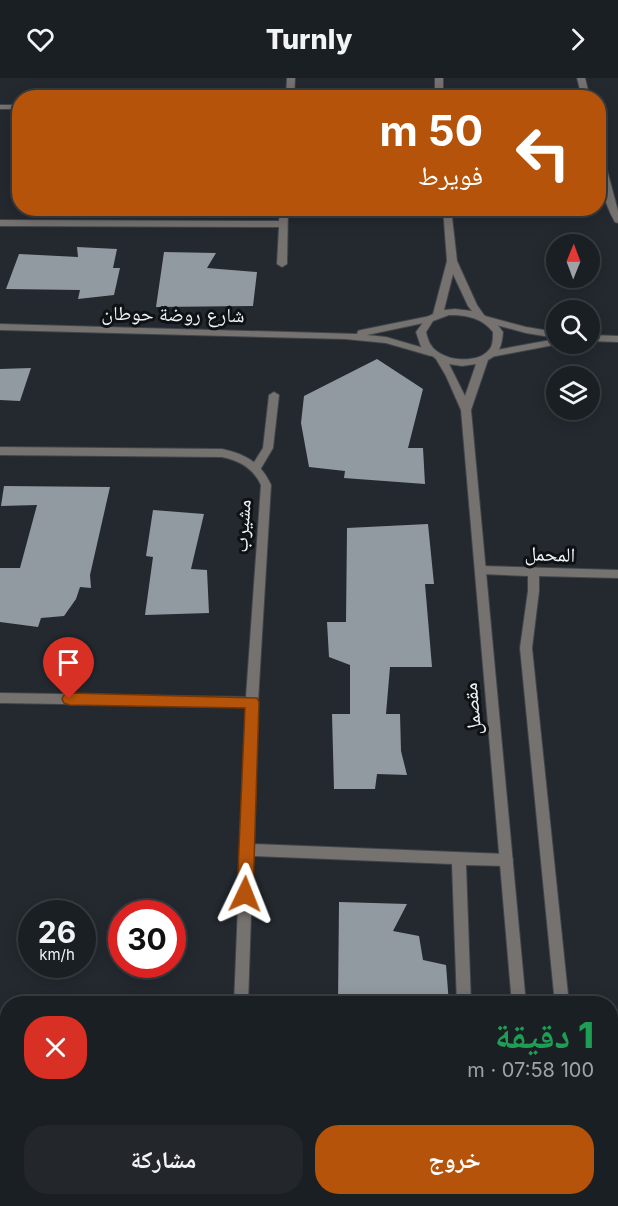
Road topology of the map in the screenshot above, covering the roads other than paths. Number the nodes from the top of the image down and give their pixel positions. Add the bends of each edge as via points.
1 (606, 182) edge
2 (283, 216) edge
3 (448, 216) edge
4 (618, 220) edge
5 (0, 223) edge
6 (282, 224) junction
7 (452, 261) junction
8 (282, 264) dead end
9 (434, 317) junction
10 (482, 317) junction
11 (0, 327) edge
12 (546, 333) edge
13 (345, 336) junction
14 (600, 339) edge
15 (618, 339) edge
16 (546, 344) edge
17 (435, 355) junction
18 (487, 357) junction
19 (274, 395) dead end
20 (466, 410) junction
21 (0, 451) edge
22 (256, 467) junction
23 (482, 570) junction
24 (533, 572) junction
25 (618, 574) edge
26 (0, 698) edge
27 (252, 702) junction
28 (247, 850) junction
29 (459, 858) junction
30 (506, 861) junction
31 (241, 996) edge
32 (464, 996) edge
33 (518, 996) edge
34 (561, 996) edge

1 - 4 street
2 - 6 street
3 - 7 street
5 - 6 street
6 - 8 street
7 - 9 street
7 - 10 street via 472,306
9 - 10 street via 459,312
9 - 13 street, شارع روضة حوطان
9 - 17 street via 421,332
10 - 12 street
10 - 18 street via 498,332 497,348
11 - 13 street, شارع روضة حوطان
13 - 17 street, شارع روضة حوطان via 386,340
14 - 15 street
16 - 18 street
17 - 18 street via 462,363
17 - 20 street, مقصمل via 451,376
18 - 20 street, مقصمل
19 - 22 street via 268,448
20 - 23 street, مقصمل
21 - 22 street via 222,453
22 - 27 street, مشيرب via 266,485
23 - 24 street, المحمل
23 - 30 street, مقصمل
24 - 25 street, المحمل
24 - 34 street via 526,648
26 - 27 street
27 - 28 street, مشيرب
28 - 29 street
28 - 31 street, مشيرب
29 - 30 street
29 - 32 street
30 - 33 street, مقصمل

